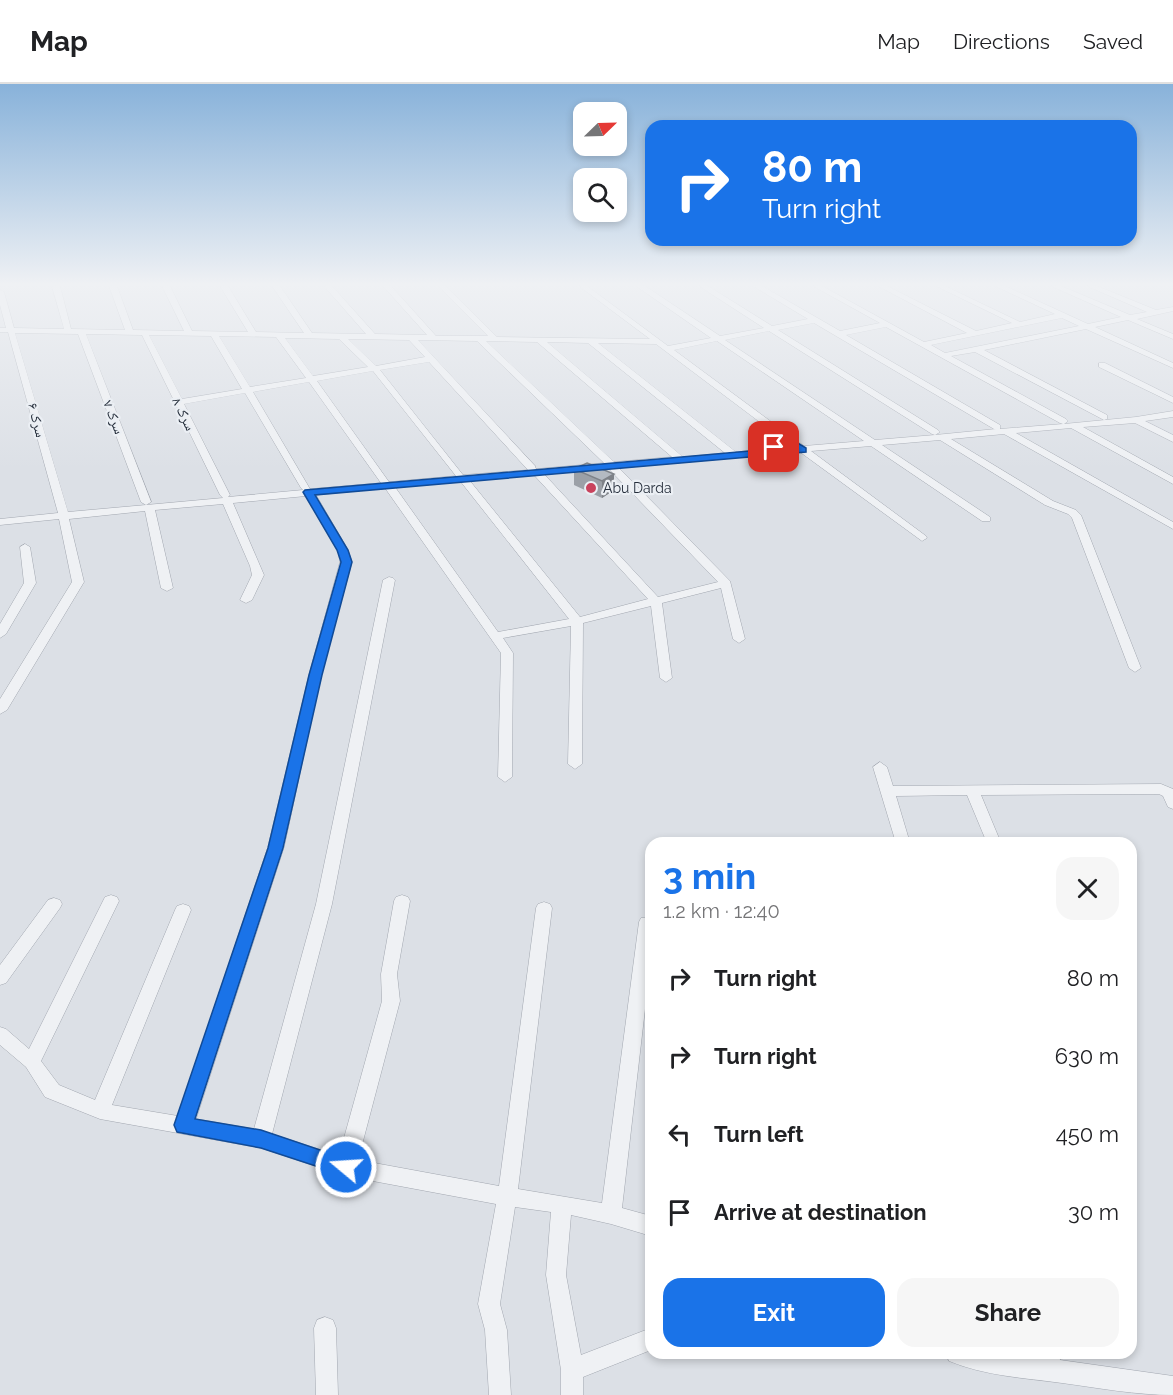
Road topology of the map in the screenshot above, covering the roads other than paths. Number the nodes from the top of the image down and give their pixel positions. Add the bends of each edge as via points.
1 (16, 347) edge
2 (87, 347) edge
3 (152, 347) edge
4 (222, 347) edge
5 (289, 347) edge
6 (352, 347) edge
7 (420, 347) edge
8 (488, 347) edge
9 (547, 347) edge
10 (599, 347) edge
11 (668, 347) edge
12 (730, 347) edge
13 (800, 347) edge
14 (861, 347) edge
15 (931, 347) edge
16 (986, 347) edge
17 (1132, 347) edge
18 (976, 349) junction
19 (946, 356) junction
20 (430, 359) junction
21 (1102, 365) dead end
22 (1173, 366) edge
23 (375, 369) junction
24 (313, 379) junction
25 (249, 390) junction
26 (1173, 400) edge
27 (179, 402) junction
28 (1173, 412) edge
29 (1104, 417) junction
30 (1136, 420) junction
31 (1067, 423) junction
32 (1001, 429) junction
33 (938, 435) junction
34 (1173, 439) edge
35 (870, 441) junction
36 (799, 447) junction
37 (732, 453) junction
38 (677, 457) junction
39 (609, 464) junction
40 (535, 470) junction
41 (461, 476) junction
42 (1173, 481) edge
43 (386, 483) junction
44 (307, 490) junction
45 (226, 498) junction
46 (147, 505) junction
47 (63, 513) junction
48 (0, 515) edge
49 (986, 519) dead end
50 (0, 522) edge
51 (1173, 526) edge
52 (922, 538) dead end
53 (25, 547) dead end
54 (388, 580) dead end
55 (726, 583) junction
56 (167, 588) dead end
57 (246, 600) dead end
58 (656, 601) junction
59 (577, 621) junction
60 (0, 634) edge
61 (496, 636) junction
62 (739, 639) dead end
63 (1135, 668) dead end
64 (666, 678) dead end
65 (0, 710) edge
66 (575, 764) dead end
67 (880, 767) dead end
68 (505, 777) dead end
69 (887, 790) junction
70 (972, 790) junction
71 (1173, 804) edge
72 (901, 837) edge
73 (992, 837) edge
74 (111, 901) dead end
75 (402, 901) dead end
76 (54, 904) dead end
77 (544, 908) dead end
78 (183, 910) dead end
79 (645, 938) edge
80 (0, 978) edge
81 (0, 1034) edge
82 (33, 1062) junction
83 (100, 1111) junction
84 (184, 1125) junction
85 (261, 1139) junction
86 (346, 1167) junction
87 (507, 1197) junction
88 (562, 1204) junction
89 (611, 1214) junction
90 (645, 1224) edge
91 (325, 1328) dead end
92 (645, 1341) edge
93 (972, 1359) edge
94 (1049, 1362) edge
95 (572, 1370) junction
96 (1173, 1387) edge
97 (327, 1395) edge
98 (500, 1395) edge
99 (572, 1395) edge

1 - 47 street, سرک ۶
2 - 46 street, سرک ۷
3 - 27 street, سرک ۸
4 - 25 street
5 - 24 street
6 - 23 street
7 - 20 street
8 - 39 street
9 - 38 street
10 - 37 street
11 - 36 street
12 - 35 street
13 - 33 street
14 - 32 street
15 - 19 street
16 - 18 street
17 - 22 street
18 - 19 street
18 - 29 street
19 - 31 street
20 - 23 street
20 - 40 street
21 - 26 street
23 - 24 street
23 - 41 street
24 - 25 street
24 - 43 street
25 - 27 street
25 - 44 street
27 - 45 street, سرک ۸
28 - 29 street
28 - 30 street
29 - 31 street
30 - 31 street
30 - 34 street
31 - 32 street
31 - 42 street
32 - 33 street
32 - 51 street
33 - 35 street
33 - 63 street via 1077,517
35 - 36 street
35 - 49 street
36 - 37 street
36 - 52 street
37 - 38 street
38 - 39 street
39 - 40 street
39 - 55 street
40 - 41 street
40 - 58 street
41 - 43 street
41 - 59 street
43 - 44 street
43 - 61 street
44 - 45 street
44 - 84 street via 346,562 315,675 276,848
45 - 46 street
45 - 57 street, سرک ۸ via 258,575
46 - 47 street
46 - 56 street, سرک ۷
47 - 48 street
47 - 50 street
47 - 65 street, سرک ۶ via 78,582
53 - 60 street via 30,583
54 - 85 street via 324,904
55 - 58 street
55 - 62 street
58 - 59 street
58 - 64 street
59 - 61 street
59 - 66 street
61 - 68 street via 507,653
67 - 69 street
69 - 70 street
69 - 72 street
70 - 71 street via 1161,789 1169,793
70 - 73 street
74 - 82 street
75 - 86 street via 388,974 391,1001
76 - 80 street
77 - 87 street
78 - 83 street
79 - 89 street
81 - 82 street
82 - 83 street via 52,1091
83 - 84 street
84 - 85 street
85 - 86 street
86 - 87 street
87 - 88 street
87 - 98 street via 489,1304 496,1330
88 - 89 street
88 - 95 street via 556,1275
89 - 90 street
91 - 97 street
92 - 95 street
93 - 94 street
94 - 96 street
95 - 99 street

